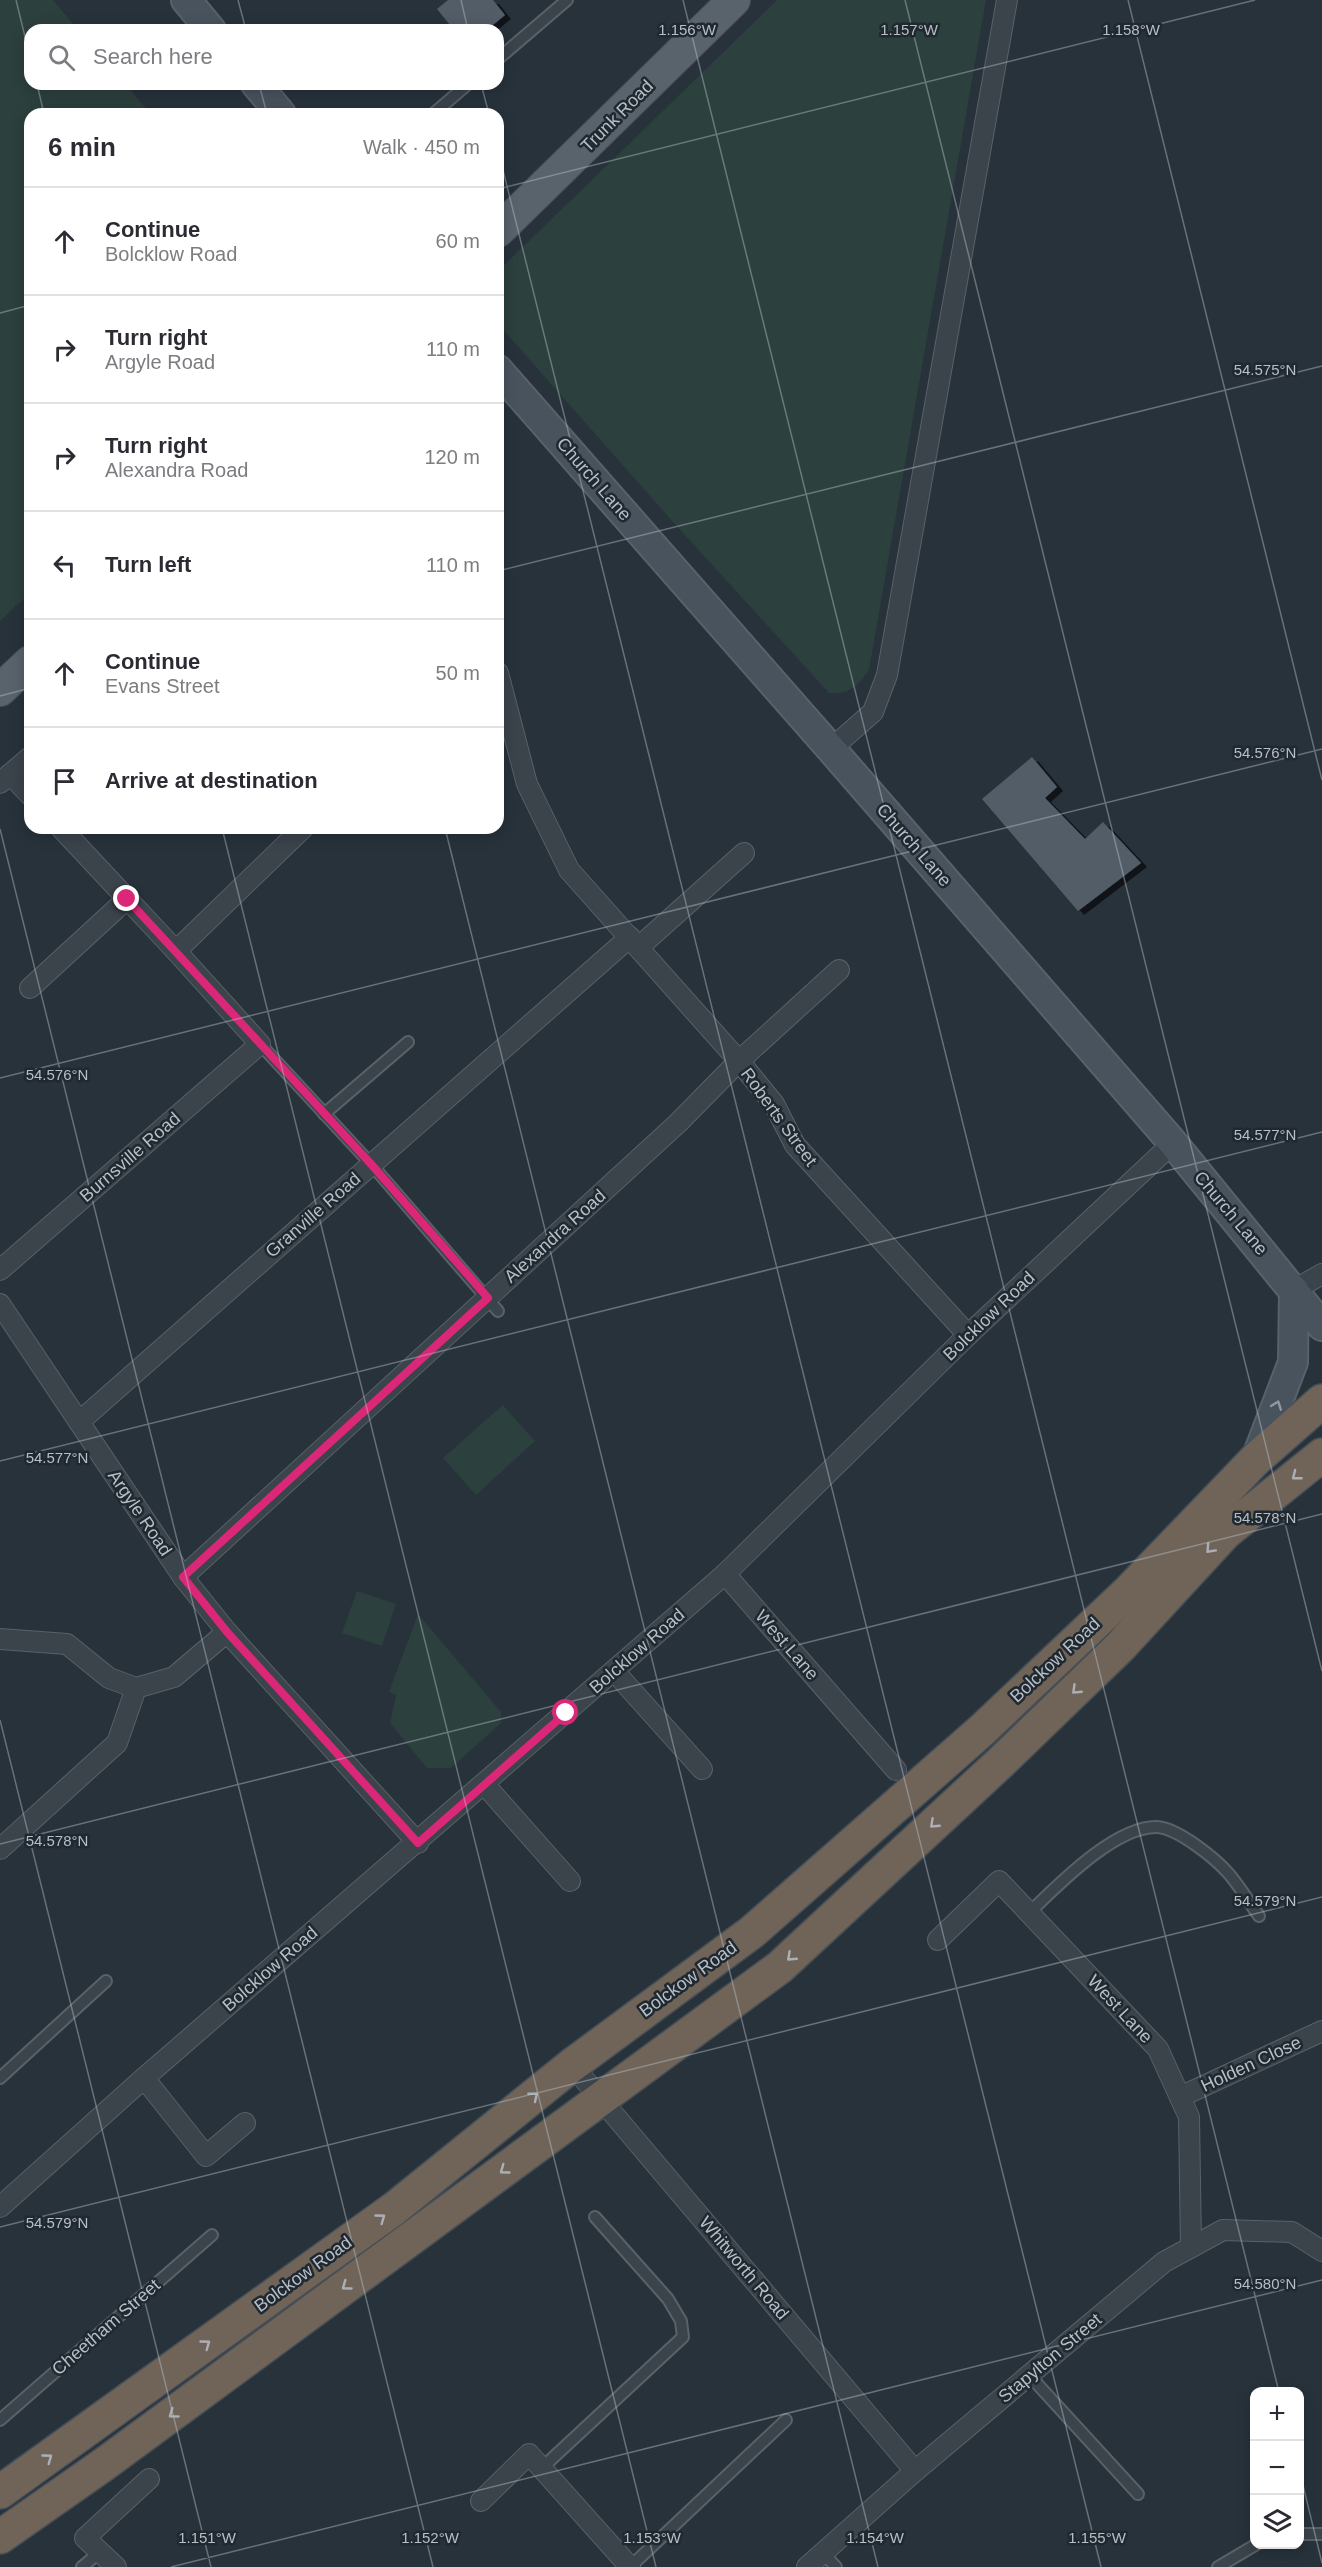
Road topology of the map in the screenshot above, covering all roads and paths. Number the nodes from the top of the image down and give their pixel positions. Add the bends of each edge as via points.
1 (186, 0) edge
2 (567, 0) edge
3 (734, 0) edge
4 (1007, 0) edge
5 (206, 24) edge
6 (504, 54) edge
7 (261, 90) edge
8 (461, 90) edge
9 (276, 108) edge
10 (440, 108) edge
11 (504, 226) edge
12 (504, 377) edge
13 (24, 668) edge
14 (0, 690) edge
15 (504, 696) edge
16 (831, 749) junction
17 (24, 762) edge
18 (5, 778) edge
19 (24, 791) edge
20 (67, 834) edge
21 (297, 834) edge
22 (744, 853) dead end
23 (127, 899) junction
24 (634, 942) junction
25 (176, 951) junction
26 (839, 969) dead end
27 (30, 988) dead end
28 (408, 1042) dead end
29 (260, 1044) junction
30 (739, 1061) junction
31 (324, 1114) junction
32 (1173, 1143) junction
33 (371, 1164) junction
34 (0, 1270) edge
35 (1322, 1274) edge
36 (1294, 1290) junction
37 (0, 1304) edge
38 (493, 1304) junction
39 (1322, 1326) edge
40 (968, 1335) junction
41 (1322, 1401) edge
42 (79, 1422) junction
43 (1322, 1456) edge
44 (1256, 1459) junction
45 (725, 1574) junction
46 (183, 1577) junction
47 (227, 1632) junction
48 (0, 1639) edge
49 (614, 1671) junction
50 (136, 1688) junction
51 (702, 1769) dead end
52 (896, 1770) dead end
53 (484, 1784) junction
54 (418, 1843) junction
55 (0, 1849) edge
56 (570, 1881) dead end
57 (1029, 1913) junction
58 (1259, 1916) dead end
59 (938, 1940) dead end
60 (106, 1981) dead end
61 (1322, 2031) edge
62 (572, 2065) junction
63 (0, 2078) edge
64 (144, 2078) junction
65 (1180, 2097) junction
66 (602, 2098) junction
67 (245, 2123) dead end
68 (0, 2207) edge
69 (595, 2217) dead end
70 (212, 2235) dead end
71 (1191, 2247) junction
72 (1322, 2251) edge
73 (1029, 2375) junction
74 (0, 2420) edge
75 (786, 2420) dead end
76 (543, 2467) junction
77 (915, 2471) junction
78 (149, 2478) dead end
79 (0, 2492) edge
80 (1138, 2494) dead end
81 (481, 2501) dead end
82 (1304, 2534) edge
83 (1322, 2534) edge
84 (0, 2537) edge
85 (1250, 2548) edge
86 (100, 2552) junction
87 (830, 2560) edge
88 (82, 2567) edge
89 (116, 2567) edge
90 (630, 2567) edge
91 (807, 2567) edge
92 (1218, 2567) edge

1 - 5 street
2 - 6 lane
3 - 11 main road, Trunk Road
4 - 16 street via 887,675 873,712
7 - 9 street
8 - 10 lane
12 - 16 street, Church Lane
13 - 14 main road
15 - 24 street, Roberts Street via 527,784 569,870
16 - 32 street, Church Lane
17 - 18 street
18 - 19 street
20 - 23 street
21 - 25 street
22 - 24 street, Granville Road
23 - 25 street
23 - 27 street
24 - 30 street, Roberts Street
24 - 33 street, Granville Road
25 - 29 street
26 - 30 street, Alexandra Road
28 - 31 lane
29 - 31 lane
29 - 34 street, Burnsville Road
30 - 38 street, Alexandra Road
30 - 40 street, Roberts Street via 774,1104 795,1145
31 - 33 lane
32 - 36 street, Church Lane
32 - 40 street, Bolcklow Road
33 - 38 lane
33 - 42 street, Granville Road
35 - 36 street
36 - 39 street, Church Lane
44 -> 36 street via 1293,1362
37 - 42 street, Argyle Road
38 - 46 street, Alexandra Road
40 - 45 street, Bolcklow Road
41 - 44 highway, Bolckow Road
42 - 46 street, Argyle Road
43 -> 66 highway, Bolckow Road via 1225,1533 1120,1647 780,1967
44 - 62 highway, Bolckow Road via 1129,1591 982,1731 752,1932
45 - 49 street, Bolcklow Road
45 - 52 street, West Lane
46 - 47 street, Argyle Road
47 - 50 street via 174,1677
47 - 54 street, Argyle Road
48 - 50 street via 67,1644 108,1678
49 - 51 street
49 - 53 street, Bolcklow Road
50 - 55 street via 117,1743
53 - 54 street, Bolcklow Road
53 - 56 street
54 - 64 street, Bolcklow Road
57 - 58 lane via 1081,1864 1132,1831 1158,1827 1186,1838 1228,1873
57 - 59 street, West Lane via 999,1881
57 - 65 street, West Lane via 1158,2049
60 - 63 lane
61 - 65 street, Holden Close
62 - 66 street, Whitworth Road
79 -> 62 highway, Bolckow Road via 395,2208
64 - 67 street via 206,2156
64 - 68 street, Bolcklow Road
65 - 71 street, West Lane via 1190,2117
66 - 77 street, Whitworth Road
66 -> 84 highway, Bolckow Road
69 - 76 lane via 668,2300 681,2321 683,2337
70 - 74 lane, Cheetham Street
71 - 72 street, Stapylton Street via 1222,2230 1292,2232
71 - 73 street, Stapylton Street via 1164,2262
73 - 77 street, Stapylton Street
73 - 80 lane
75 - 90 lane
76 - 81 street via 529,2454
76 - 90 street
77 - 87 street, Stapylton Street
78 - 86 street via 85,2538
82 - 83 lane
85 - 92 lane
86 - 88 lane
86 - 89 street
87 - 91 street, Stapylton Street

